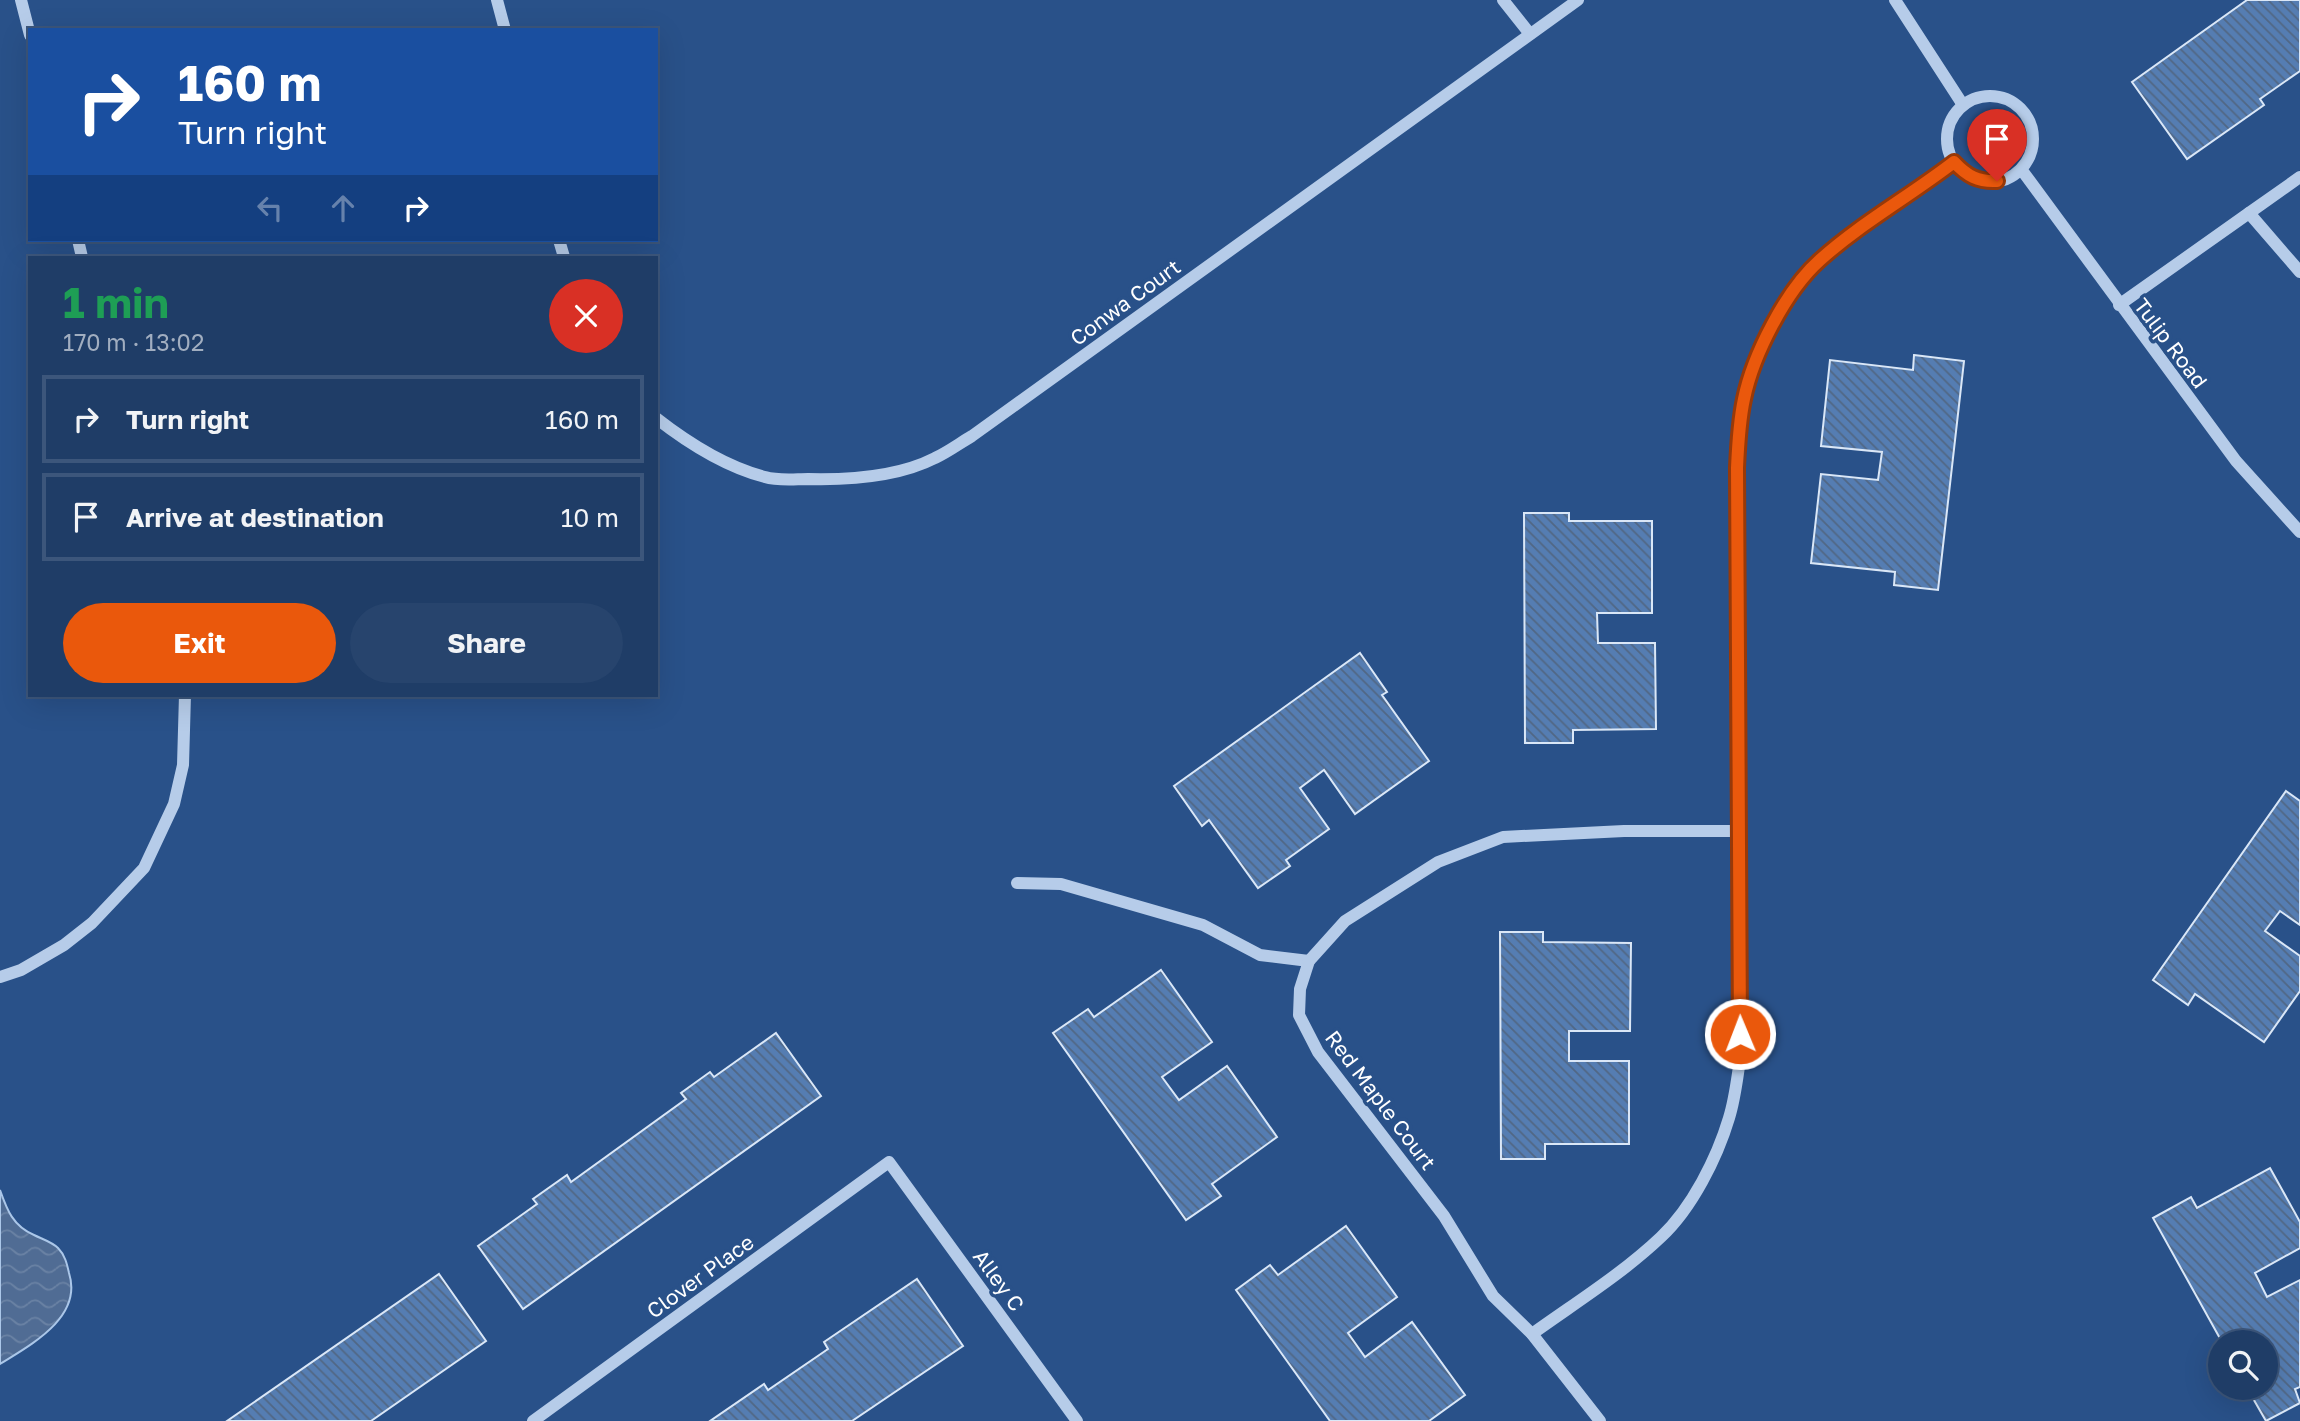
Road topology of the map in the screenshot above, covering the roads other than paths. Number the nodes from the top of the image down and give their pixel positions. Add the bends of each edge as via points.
1 (21, 0) edge
2 (497, 0) edge
3 (1503, 0) edge
4 (1578, 0) edge
5 (1895, 0) edge
6 (28, 28) edge
7 (504, 28) edge
8 (1530, 34) junction
9 (1963, 104) junction
10 (1954, 162) junction
11 (2021, 169) junction
12 (2300, 177) edge
13 (2249, 213) junction
14 (2300, 272) edge
15 (2119, 305) junction
16 (658, 420) edge
17 (2300, 532) edge
18 (185, 697) edge
19 (1737, 831) junction
20 (1017, 883) dead end
21 (1309, 961) junction
22 (0, 978) edge
23 (890, 1162) joint
24 (1532, 1334) junction
25 (533, 1421) edge
26 (1077, 1421) edge
27 (1600, 1421) edge

1 - 6 street
2 - 7 street
3 - 8 street
4 - 8 street, Conwa Court
5 - 9 street
8 - 16 street, Conwa Court via 972,436 935,458 901,471 831,479 767,478 706,452
9 - 10 street via 1947,133
9 - 11 street via 1991,95 2022,109 2030,124 2032,145
10 - 11 street via 1963,173 1987,182
10 - 19 street via 1818,261 1784,303 1744,397 1737,468
11 - 15 street, Tulip Road
12 - 13 street
13 - 14 street
13 - 15 street
15 - 17 street, Tulip Road via 2236,461
18 - 22 street via 183,765 174,804 144,868 93,923 64,945
19 - 21 street, Red Maple Court via 1503,837 1438,863 1345,920
19 - 24 street via 1740,1060 1730,1116 1714,1159 1662,1236
20 - 21 street via 1061,884 1203,925 1260,955
21 - 24 street, Red Maple Court via 1300,989 1299,1014 1318,1052 1444,1216 1493,1296
23 - 25 street, Clover Place
23 - 26 street, Alley C
24 - 27 street, Red Maple Court

